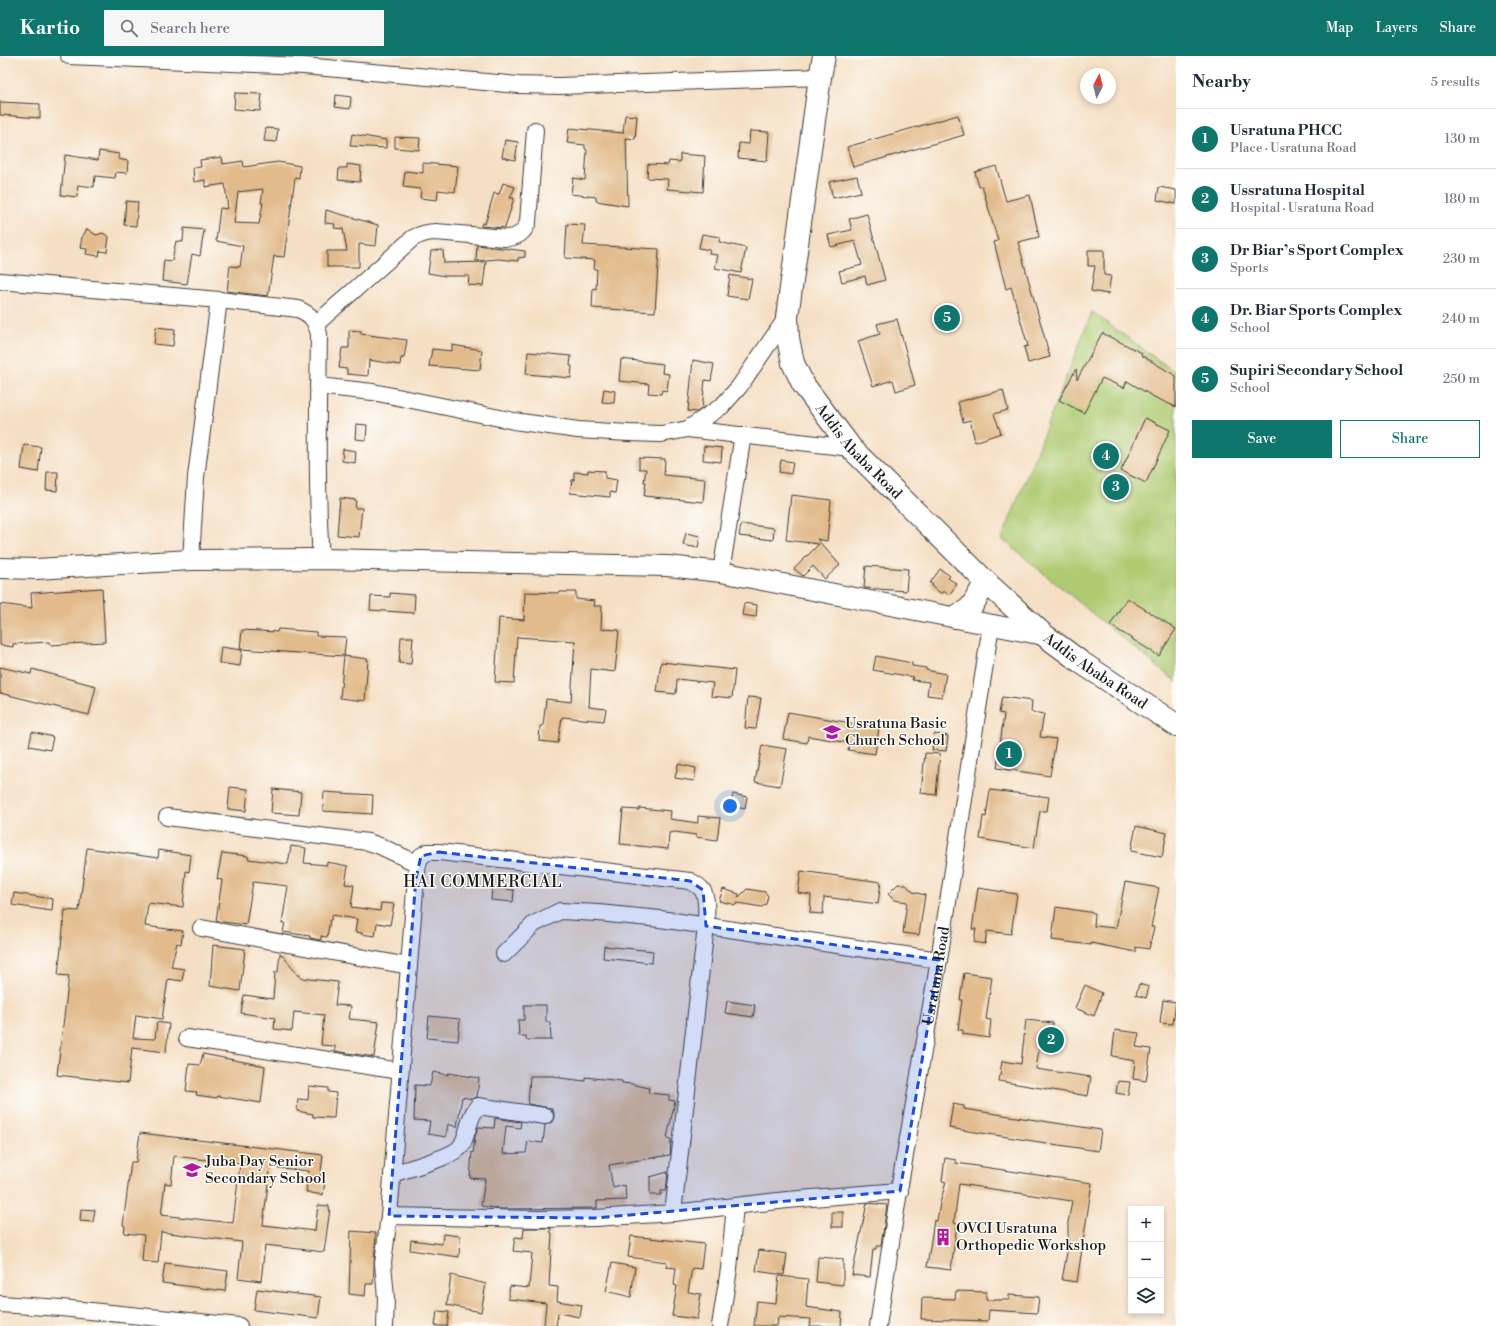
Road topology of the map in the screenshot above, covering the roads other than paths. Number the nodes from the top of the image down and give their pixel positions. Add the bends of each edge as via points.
1 (70, 56) edge
2 (824, 56) edge
3 (820, 77) junction
4 (535, 130) dead end
5 (0, 281) edge
6 (219, 300) junction
7 (787, 317) junction
8 (316, 324) junction
9 (318, 386) junction
10 (688, 429) junction
11 (743, 435) junction
12 (851, 448) junction
13 (321, 559) junction
14 (191, 560) junction
15 (0, 568) edge
16 (721, 572) junction
17 (986, 582) junction
18 (955, 617) junction
19 (991, 625) junction
20 (1044, 635) junction
21 (1176, 726) edge
22 (166, 817) dead end
23 (418, 864) junction
24 (706, 926) junction
25 (201, 928) dead end
26 (504, 954) dead end
27 (939, 960) junction
28 (409, 966) junction
29 (187, 1038) dead end
30 (400, 1071) junction
31 (545, 1116) dead end
32 (392, 1174) junction
33 (900, 1191) junction
34 (735, 1206) junction
35 (673, 1213) junction
36 (389, 1216) junction
37 (0, 1304) edge
38 (239, 1326) edge
39 (385, 1326) edge
40 (720, 1326) edge
41 (878, 1326) edge

1 - 3 street via 304,66 559,86
2 - 3 main road, Addis Ababa Road
3 - 7 main road, Addis Ababa Road
4 - 8 street via 528,222 522,233 512,238 436,232 420,234
5 - 6 street
6 - 8 street via 298,309 309,314
6 - 14 street via 196,477
7 - 10 street via 731,397
7 - 12 main road, Addis Ababa Road via 792,363 803,384
8 - 9 street via 319,334
9 - 10 street via 374,392 578,430 661,434
9 - 13 street via 318,512
10 - 11 street
11 - 12 street
11 - 16 street
12 - 17 main road, Addis Ababa Road
13 - 14 street
13 - 16 street via 668,566
14 - 15 street via 49,569
16 - 18 street
17 - 18 main road via 968,610
17 - 20 main road, Addis Ababa Road
18 - 19 street
19 - 20 street
19 - 27 street, Usratuna Road
20 - 21 main road, Addis Ababa Road
22 - 23 street via 368,842
23 - 24 street via 421,856 428,852 439,852 690,881 702,890
23 - 28 street
24 - 26 street via 598,912 560,911 534,924
24 - 27 street
24 - 35 street
25 - 28 street
27 - 33 street, Usratuna Road
28 - 30 street
29 - 30 street
30 - 32 street
31 - 32 street via 478,1106 461,1146 456,1151
32 - 36 street
33 - 34 street
33 - 41 street, Usratuna Road
34 - 35 street
34 - 40 street
35 - 36 street via 538,1220
36 - 39 street via 383,1263
37 - 38 street

